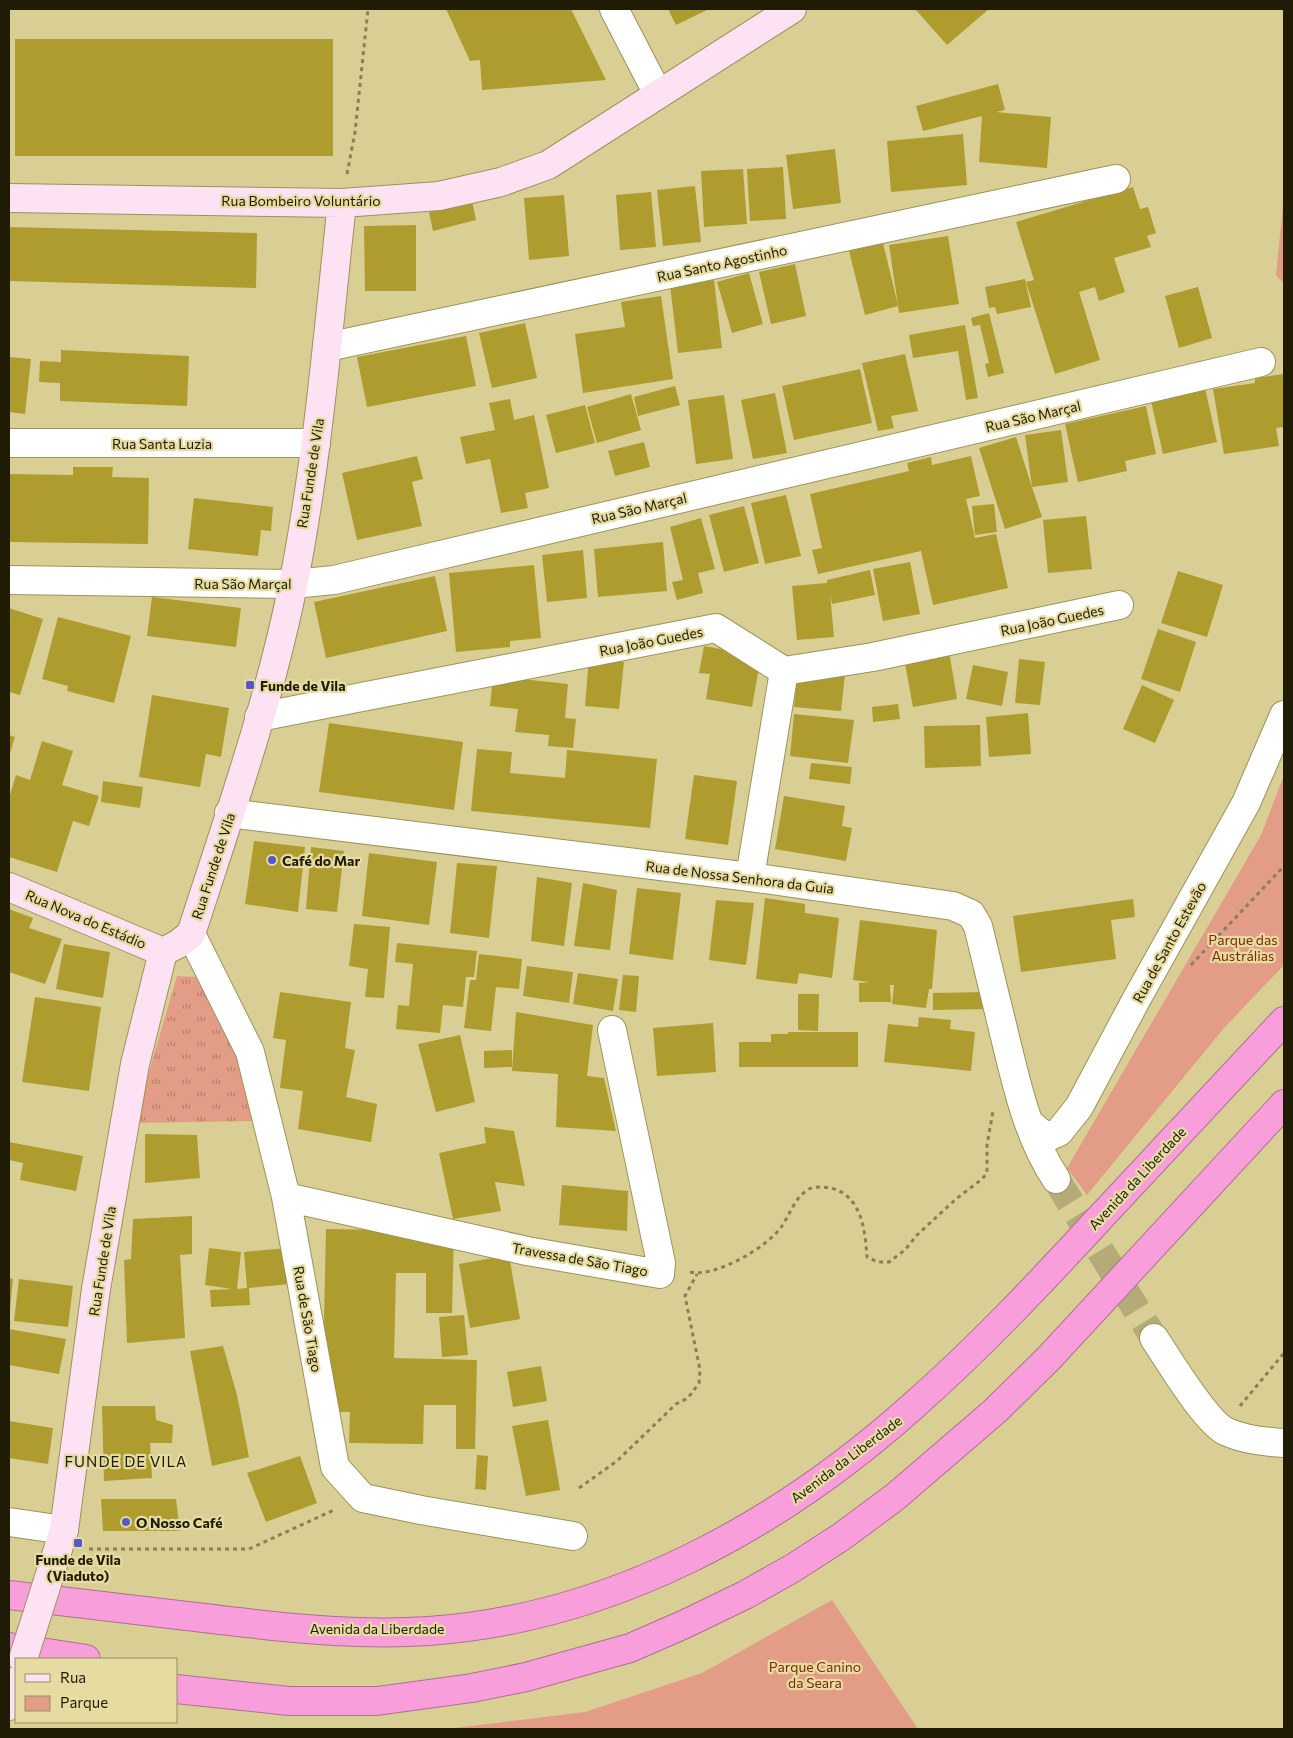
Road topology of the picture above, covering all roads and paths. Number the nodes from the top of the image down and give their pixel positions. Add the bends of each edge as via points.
1 (368, 9) edge
2 (614, 9) edge
3 (792, 9) edge
4 (658, 94) junction
5 (1116, 179) dead end
6 (9, 198) edge
7 (342, 203) junction
8 (327, 348) junction
9 (1261, 362) dead end
10 (9, 443) edge
11 (316, 443) junction
12 (9, 580) edge
13 (293, 584) junction
14 (1119, 606) dead end
15 (784, 672) junction
16 (1284, 715) edge
17 (259, 718) junction
18 (229, 813) junction
19 (1284, 866) edge
20 (750, 877) junction
21 (9, 887) edge
22 (191, 934) junction
23 (163, 952) junction
24 (1185, 972) dead end
25 (1284, 1020) edge
26 (612, 1030) dead end
27 (1013, 1070) junction
28 (1284, 1104) edge
29 (1029, 1123) junction
30 (1056, 1179) tunnel mouth
31 (286, 1198) junction
32 (661, 1266) junction
33 (697, 1274) junction
34 (1154, 1338) tunnel mouth
35 (1284, 1353) edge
36 (1209, 1418) junction
37 (1284, 1443) edge
38 (579, 1488) dead end
39 (363, 1498) junction
40 (9, 1522) edge
41 (573, 1536) dead end
42 (61, 1539) junction
43 (9, 1577) edge
44 (9, 1595) edge
45 (267, 1626) junction
46 (9, 1647) edge
47 (23, 1658) edge
48 (80, 1658) edge
49 (178, 1673) edge
50 (472, 1688) junction
51 (178, 1689) edge

1 - 7 path via 355,132
2 - 4 street
3 - 4 street, Rua Bombeiro Voluntário
4 - 7 street, Rua Bombeiro Voluntário via 548,165 501,182 439,196
5 - 8 street, Rua Santo Agostinho
6 - 7 street, Rua Bombeiro Voluntário
7 - 8 street, Rua Funde de Vila
8 - 11 street, Rua Funde de Vila
9 - 13 street, Rua São Marçal via 334,580
10 - 11 street, Rua Santa Luzia
11 - 13 street, Rua Funde de Vila
12 - 13 street, Rua São Marçal
13 - 17 street, Rua Funde de Vila
14 - 15 street, Rua João Guedes
15 - 17 street, Rua João Guedes via 716,628
15 - 20 street
16 - 29 street, Rua de Santo Estevão via 1246,803 1079,1107 1059,1132 1050,1136
17 - 18 street, Rua Funde de Vila
18 - 20 street, Rua de Nossa Senhora da Guia
18 - 22 street, Rua Funde de Vila
19 - 24 path
20 - 27 street, Rua de Nossa Senhora da Guia via 953,906 972,914 978,926
21 - 23 street, Rua Nova do Estádio
22 - 23 street, Rua Funde de Vila
22 - 31 street, Rua de São Tiago via 250,1052
23 - 42 street, Rua Funde de Vila via 135,1064 98,1279
25 - 45 highway, Avenida da Liberdade via 1068,1253 947,1376 867,1445 786,1505 696,1557 639,1582 537,1615 427,1631
26 - 32 street, Travessa de São Tiago
27 - 29 street, Rua de Nossa Senhora da Guia
27 - 33 path via 997,1093 987,1145 987,1173 889,1262 867,1257 865,1236 854,1204 841,1191 822,1186 809,1189 800,1197 776,1234 747,1255 723,1268
28 - 50 highway via 1049,1358 995,1411 895,1497 841,1537 745,1595 630,1648 526,1678
29 - 30 street, Rua de Nossa Senhora da Guia via 1044,1162
31 - 32 street, Travessa de São Tiago via 527,1251 660,1274
31 - 39 street, Rua de São Tiago via 335,1467
32 - 33 path
33 - 38 path via 685,1296 700,1370 699,1383 688,1398 676,1404 617,1461
34 - 36 street
35 - 36 path via 1241,1406
36 - 37 street via 1226,1432
39 - 41 street
39 - 42 path via 249,1549
40 - 42 street
42 - 47 street, Rua Funde de Vila, bridge
43 - 45 highway
44 - 45 highway
46 - 48 highway
49 - 50 highway via 344,1691 384,1693
50 - 51 highway via 377,1701 289,1701

